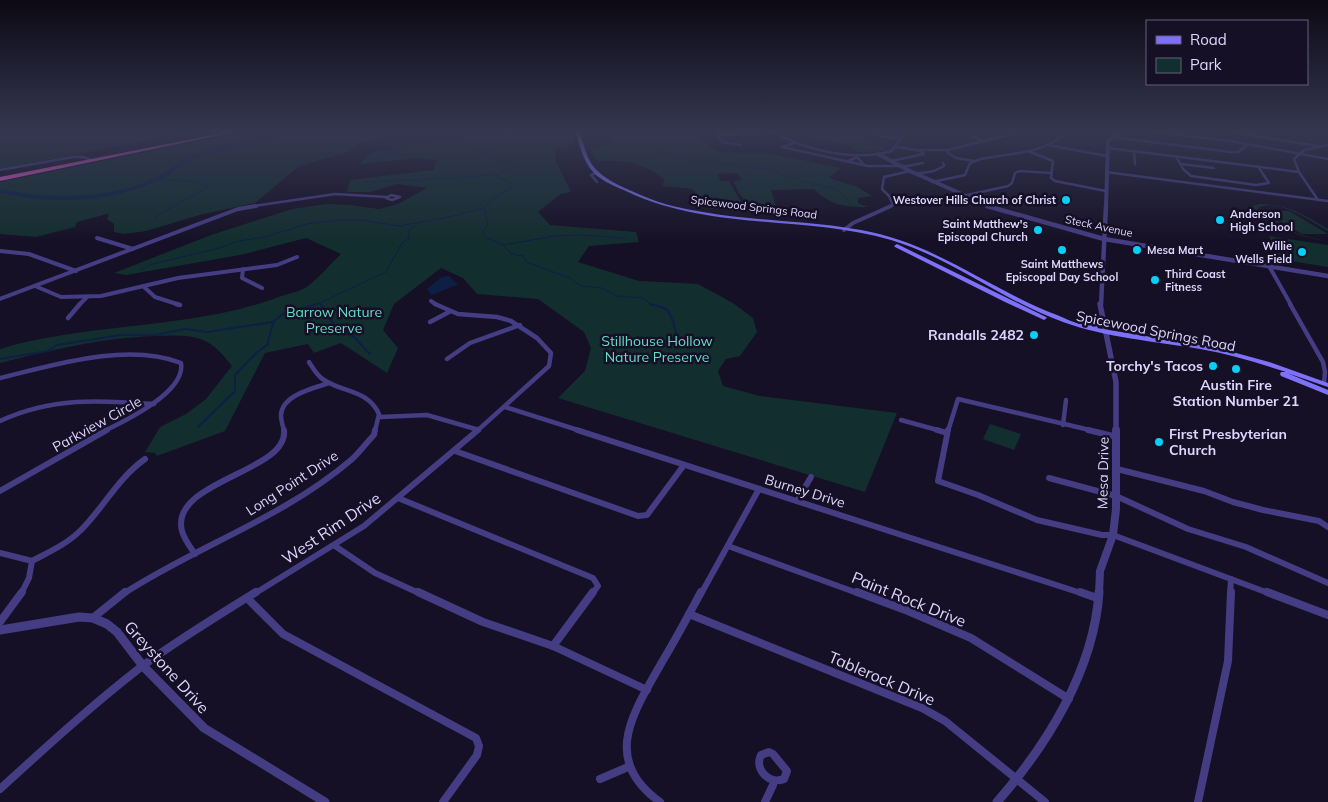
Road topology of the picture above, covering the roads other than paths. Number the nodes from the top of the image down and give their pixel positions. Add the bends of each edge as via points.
1 (42, 168) edge
2 (594, 168) edge
3 (905, 168) edge
4 (938, 168) edge
5 (968, 168) edge
6 (1053, 168) edge
7 (1106, 168) edge
8 (1182, 168) edge
9 (1259, 168) edge
10 (1263, 168) edge
11 (1298, 168) edge
12 (910, 171) junction
13 (1052, 172) junction
14 (1106, 172) junction
15 (1300, 172) junction
16 (597, 173) junction
17 (916, 174) junction
18 (0, 177) edge
19 (597, 182) dead end
20 (932, 182) junction
21 (1106, 191) junction
22 (963, 196) junction
23 (387, 197) dead end
24 (1318, 200) junction
25 (1328, 201) edge
26 (844, 230) junction
27 (1086, 235) junction
28 (97, 238) dead end
29 (1104, 239) junction
30 (1104, 246) junction
31 (917, 248) junction
32 (904, 249) junction
33 (134, 250) junction
34 (0, 251) edge
35 (297, 258) dead end
36 (1268, 266) junction
37 (243, 269) junction
38 (76, 271) junction
39 (1328, 276) edge
40 (36, 286) junction
41 (142, 286) junction
42 (262, 288) dead end
43 (995, 295) junction
44 (87, 297) junction
45 (1013, 298) junction
46 (0, 299) edge
47 (431, 301) dead end
48 (180, 305) dead end
49 (449, 312) junction
50 (68, 318) dead end
51 (430, 322) dead end
52 (1103, 322) junction
53 (1076, 324) junction
54 (520, 325) junction
55 (1105, 333) junction
56 (447, 359) dead end
57 (309, 362) dead end
58 (1325, 363) edge
59 (1260, 366) junction
60 (0, 378) edge
61 (329, 383) junction
62 (1327, 388) edge
63 (1066, 400) dead end
64 (154, 404) junction
65 (505, 407) junction
66 (380, 417) junction
67 (0, 420) edge
68 (901, 420) dead end
69 (1063, 425) junction
70 (479, 430) junction
71 (947, 433) junction
72 (1118, 438) junction
73 (455, 451) junction
74 (145, 459) dead end
75 (684, 465) junction
76 (1117, 469) junction
77 (810, 477) dead end
78 (1049, 478) dead end
79 (759, 489) junction
80 (0, 491) edge
81 (1116, 496) junction
82 (398, 498) junction
83 (797, 501) junction
84 (1328, 527) edge
85 (1113, 535) junction
86 (335, 546) junction
87 (728, 546) junction
88 (0, 553) edge
89 (195, 554) junction
90 (32, 561) junction
91 (1231, 579) junction
92 (1328, 583) edge
93 (1097, 598) junction
94 (248, 599) junction
95 (689, 614) junction
96 (1328, 615) edge
97 (93, 618) junction
98 (0, 622) edge
99 (0, 630) edge
100 (553, 646) junction
101 (143, 666) junction
102 (647, 690) junction
103 (1069, 700) junction
104 (628, 767) junction
105 (600, 779) dead end
106 (1016, 780) junction
107 (773, 784) dead end
108 (0, 789) edge
109 (325, 802) edge
110 (443, 802) edge
111 (660, 802) edge
112 (765, 802) edge
113 (997, 802) edge
114 (1045, 802) edge
115 (1198, 802) edge

1 - 18 highway
2 - 16 main road
3 - 12 street, Steck Avenue
4 - 17 street
5 - 20 street via 965,175
6 - 13 street
7 - 14 street, Mesa Drive
8 - 9 street via 1190,176 1256,185 1269,183
10 - 15 street
11 - 15 street
12 - 17 street, Steck Avenue
12 - 26 street via 884,178 882,189 893,205
13 - 21 street via 1052,180 1060,183
13 - 22 street via 1019,170 1008,186
14 - 21 street, Mesa Drive
14 - 24 street
15 - 24 street
16 - 19 street via 591,174
16 - 26 main road, Spicewood Springs Road via 635,195 676,208
17 - 20 street, Steck Avenue
20 - 22 street, Steck Avenue
21 - 29 street, Mesa Drive
22 - 27 street, Steck Avenue via 998,211
23 - 33 street via 327,194 238,209
24 - 25 street
26 - 31 main road, Spicewood Springs Road via 874,234
26 - 32 main road, Spicewood Springs Road
27 - 29 street, Steck Avenue
27 - 30 street
28 - 33 street
29 - 30 street, Mesa Drive
29 - 36 street, Steck Avenue
30 - 52 street, Mesa Drive via 1100,302
31 - 32 main road
31 - 45 main road, Spicewood Springs Road
32 - 43 main road, Spicewood Springs Road
33 - 38 street
34 - 38 street via 28,254
35 - 37 street via 277,265
36 - 39 street, Steck Avenue
36 - 58 street
37 - 41 street
37 - 42 street via 242,278
38 - 40 street
40 - 44 street via 55,295
40 - 46 street
41 - 44 street
41 - 48 street via 156,298
43 - 45 main road
43 - 55 main road, Spicewood Springs Road via 1052,321
44 - 50 street
45 - 53 main road, Spicewood Springs Road
47 - 49 street, West Rim Drive
49 - 51 street
49 - 54 street, West Rim Drive via 505,318
52 - 53 main road via 1093,326
52 - 55 street, Mesa Drive
53 - 55 main road, Spicewood Springs Road
54 - 56 street via 470,343
54 - 65 street, West Rim Drive via 549,349 551,362 546,371
55 - 59 main road, Spicewood Springs Road
55 - 62 main road, Spicewood Springs Road via 1223,351 1262,362
55 - 72 street, Mesa Drive via 1116,376
57 - 61 street via 321,379
58 - 62 street
59 - 62 main road
59 - 62 main road, Spicewood Springs Road
60 - 64 street, Parkview Circle via 107,356 175,358 182,363 183,369
61 - 66 street via 360,394 374,405
61 - 89 street via 298,395 283,408 281,418 286,432 276,451 204,490 188,507 180,522 181,530
63 - 69 street
64 - 67 street via 73,400
64 - 80 street, Parkview Circle via 79,445 30,477
65 - 70 street, West Rim Drive
65 - 75 street, Burney Drive
66 - 70 street via 427,415
66 - 89 street, Long Point Drive via 371,441 344,466 284,507
68 - 71 street
69 - 71 street via 958,399
69 - 72 street
70 - 73 street, West Rim Drive
71 - 85 street via 938,481 978,494 1037,520
72 - 76 street, Mesa Drive
73 - 75 street via 638,516 647,515
73 - 82 street, West Rim Drive
74 - 90 street via 129,470 81,530
75 - 79 street, Burney Drive
76 - 81 street, Mesa Drive
76 - 84 street via 1263,510 1319,521
77 - 83 street
78 - 81 street
79 - 83 street, Burney Drive
79 - 87 street
81 - 85 street, Mesa Drive
81 - 92 street via 1188,529 1246,547
82 - 86 street, West Rim Drive
82 - 100 street via 593,578 598,586
83 - 93 street, Burney Drive
85 - 91 street
85 - 93 street, Mesa Drive via 1102,563
86 - 94 street, West Rim Drive
86 - 100 street via 375,573 483,622
87 - 95 street
87 - 103 street, Paint Rock Drive via 908,610 971,638
88 - 90 street
89 - 97 street, Long Point Drive via 126,592
90 - 98 street via 29,579
91 - 96 street
91 - 115 street via 1228,661
93 - 103 street, Mesa Drive via 1097,617
94 - 101 street, West Rim Drive
94 - 110 street via 283,634 476,738 479,746 476,754
95 - 102 street
95 - 106 street, Tablerock Drive via 922,708 945,721
97 - 99 street via 70,618
97 - 101 street, Greystone Drive via 118,632
100 - 102 street
101 - 108 street, West Rim Drive via 91,707
101 - 109 street, Greystone Drive via 204,728
102 - 104 street via 627,731
103 - 106 street, Mesa Drive
104 - 105 street
104 - 111 street via 642,787
106 - 113 street, Mesa Drive
106 - 114 street, Tablerock Drive
107 - 112 street

